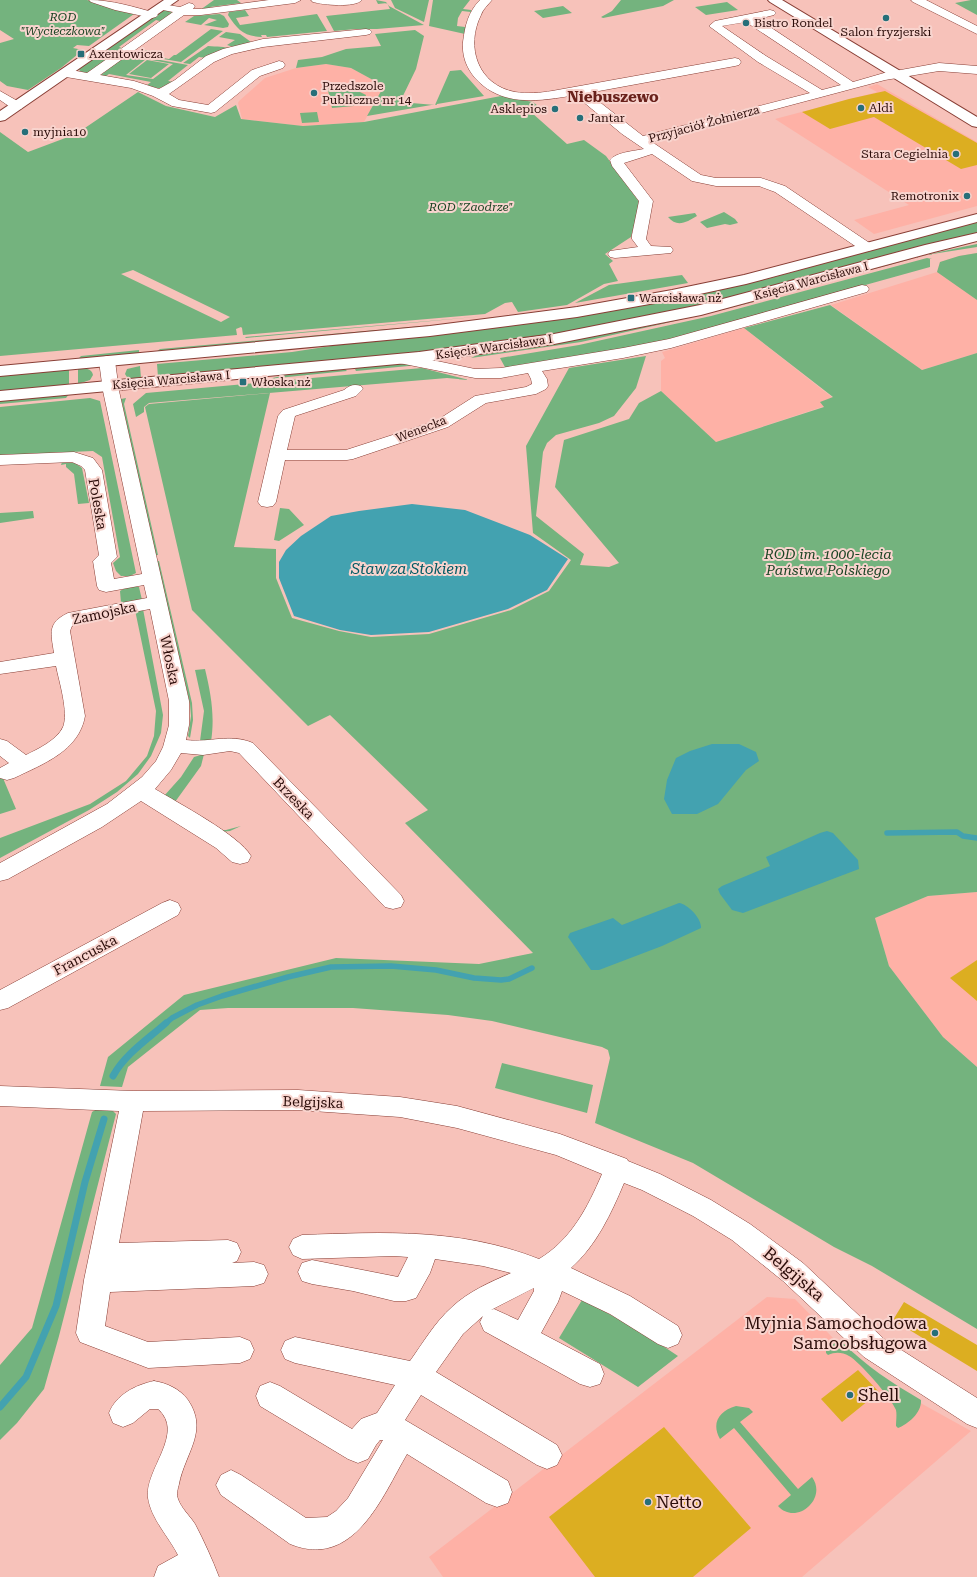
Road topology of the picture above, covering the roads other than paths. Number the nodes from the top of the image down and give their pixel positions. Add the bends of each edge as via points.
1 (95, 0) edge
2 (172, 0) edge
3 (198, 0) edge
4 (295, 0) edge
5 (317, 0) edge
6 (356, 0) edge
7 (486, 0) edge
8 (774, 0) edge
9 (793, 0) edge
10 (917, 0) edge
11 (157, 11) junction
12 (182, 11) junction
13 (770, 13) dead end
14 (748, 18) junction
15 (977, 31) edge
16 (366, 32) dead end
17 (735, 62) dead end
18 (279, 65) dead end
19 (977, 70) edge
20 (915, 72) junction
21 (66, 73) junction
22 (897, 74) junction
23 (90, 76) junction
24 (851, 86) junction
25 (578, 91) junction
26 (159, 94) junction
27 (821, 94) junction
28 (0, 95) edge
29 (963, 100) dead end
30 (17, 106) junction
31 (0, 117) edge
32 (977, 123) edge
33 (641, 141) junction
34 (654, 150) junction
35 (977, 218) edge
36 (977, 237) edge
37 (866, 247) junction
38 (647, 250) junction
39 (666, 250) dead end
40 (615, 254) dead end
41 (862, 289) dead end
42 (475, 350) junction
43 (400, 359) junction
44 (107, 361) junction
45 (532, 368) junction
46 (0, 371) edge
47 (501, 373) junction
48 (110, 386) junction
49 (355, 389) dead end
50 (0, 396) edge
51 (277, 455) junction
52 (0, 460) edge
53 (267, 502) dead end
54 (152, 578) junction
55 (158, 602) junction
56 (65, 658) junction
57 (0, 668) edge
58 (175, 745) junction
59 (0, 746) edge
60 (140, 790) junction
61 (240, 856) dead end
62 (0, 873) edge
63 (393, 901) dead end
64 (170, 909) dead end
65 (0, 1001) edge
66 (0, 1096) edge
67 (133, 1101) junction
68 (618, 1167) junction
69 (425, 1246) junction
70 (302, 1247) dead end
71 (228, 1252) dead end
72 (101, 1268) junction
73 (312, 1272) dead end
74 (540, 1272) junction
75 (254, 1274) dead end
76 (494, 1322) dead end
77 (668, 1335) dead end
78 (524, 1337) junction
79 (240, 1350) dead end
80 (295, 1350) dead end
81 (590, 1374) dead end
82 (416, 1376) junction
83 (270, 1396) dead end
84 (123, 1413) dead end
85 (977, 1414) edge
86 (394, 1430) junction
87 (548, 1455) dead end
88 (232, 1486) dead end
89 (497, 1492) dead end
90 (200, 1569) edge
91 (170, 1577) edge

1 - 11 street via 119,8
2 - 11 street
3 - 12 street
4 - 12 street via 207,11
5 - 6 street
7 - 25 street via 472,19 468,53 474,70 488,85 503,93 522,97
8 - 22 street
9 - 20 street
10 - 15 street
11 - 12 street
11 - 21 street
12 - 23 street
13 - 14 street
14 - 24 street
14 - 27 street via 715,26 762,59
16 - 26 street via 252,45 212,57
17 - 25 street
18 - 26 street via 256,73 211,109 176,103
19 - 20 street, Przyjaciół Żołnierza via 942,67
20 - 22 street, Przyjaciół Żołnierza
20 - 29 street
21 - 23 street
21 - 30 street
22 - 24 street, Przyjaciół Żołnierza
22 - 32 street
23 - 26 street via 134,85
24 - 27 street, Przyjaciół Żołnierza
25 - 33 street, Przyjaciół Żołnierza
27 - 33 street, Przyjaciół Żołnierza
28 - 30 street
30 - 31 street
33 - 34 street
34 - 37 street via 697,178 716,182 761,182 773,185
34 - 38 street via 617,160 646,201 639,239
35 - 37 street, Księcia Warcisława I
36 - 42 street, Księcia Warcisława I via 676,316 577,335
37 - 44 street, Księcia Warcisława I via 708,288 541,318
38 - 39 street
38 - 40 street
41 - 45 street via 671,343
42 - 43 street, Księcia Warcisława I
42 - 47 street via 462,356 461,361 466,369
43 - 47 street via 472,374
43 - 48 street, Księcia Warcisława I
44 - 46 street, Księcia Warcisława I
44 - 48 street, Włoska
45 - 47 street
45 - 51 street, Wenecka via 540,382 540,386 535,390 481,399 442,424 425,430 347,455
48 - 50 street, Księcia Warcisława I
48 - 54 street, Włoska
49 - 51 street via 350,394 289,413 286,416
51 - 53 street
52 - 54 street, Poleska via 74,457 87,462 93,470 108,557 102,561 106,586
54 - 55 street, Włoska
55 - 56 street, Zamojska via 68,620 61,626 60,631
55 - 58 street, Włoska via 180,711
56 - 57 street
56 - 59 street, Zamojska via 75,716 74,728 70,735 61,744 15,769
58 - 60 street, Włoska via 160,770
58 - 63 street, Brzeska via 198,748 237,744 246,748
60 - 61 street via 224,842
60 - 62 street, Włoska via 106,814
64 - 65 street, Francuska
66 - 67 street, Belgijska
67 - 68 street, Belgijska via 298,1100 400,1107 496,1127 560,1145
67 - 72 street
68 - 74 street via 602,1202 574,1248
68 - 85 street, Belgijska via 702,1208 754,1242 810,1286 874,1348
69 - 70 street via 364,1244
69 - 73 street via 420,1264 406,1289 394,1289
69 - 74 street via 483,1254 515,1262
71 - 72 street
72 - 75 street
72 - 79 street via 90,1333 148,1355
74 - 77 street via 561,1277 620,1305
74 - 78 street via 548,1286 548,1293
74 - 82 street via 481,1302 464,1314 452,1326
76 - 78 street
78 - 81 street
80 - 82 street
82 - 86 street
82 - 87 street
83 - 86 street via 358,1448 368,1430 374,1426
84 - 90 street via 146,1396 156,1395 178,1409 183,1423 181,1440 168,1471 163,1498
86 - 88 street via 359,1509 351,1520 328,1533 302,1533
86 - 89 street
90 - 91 street

